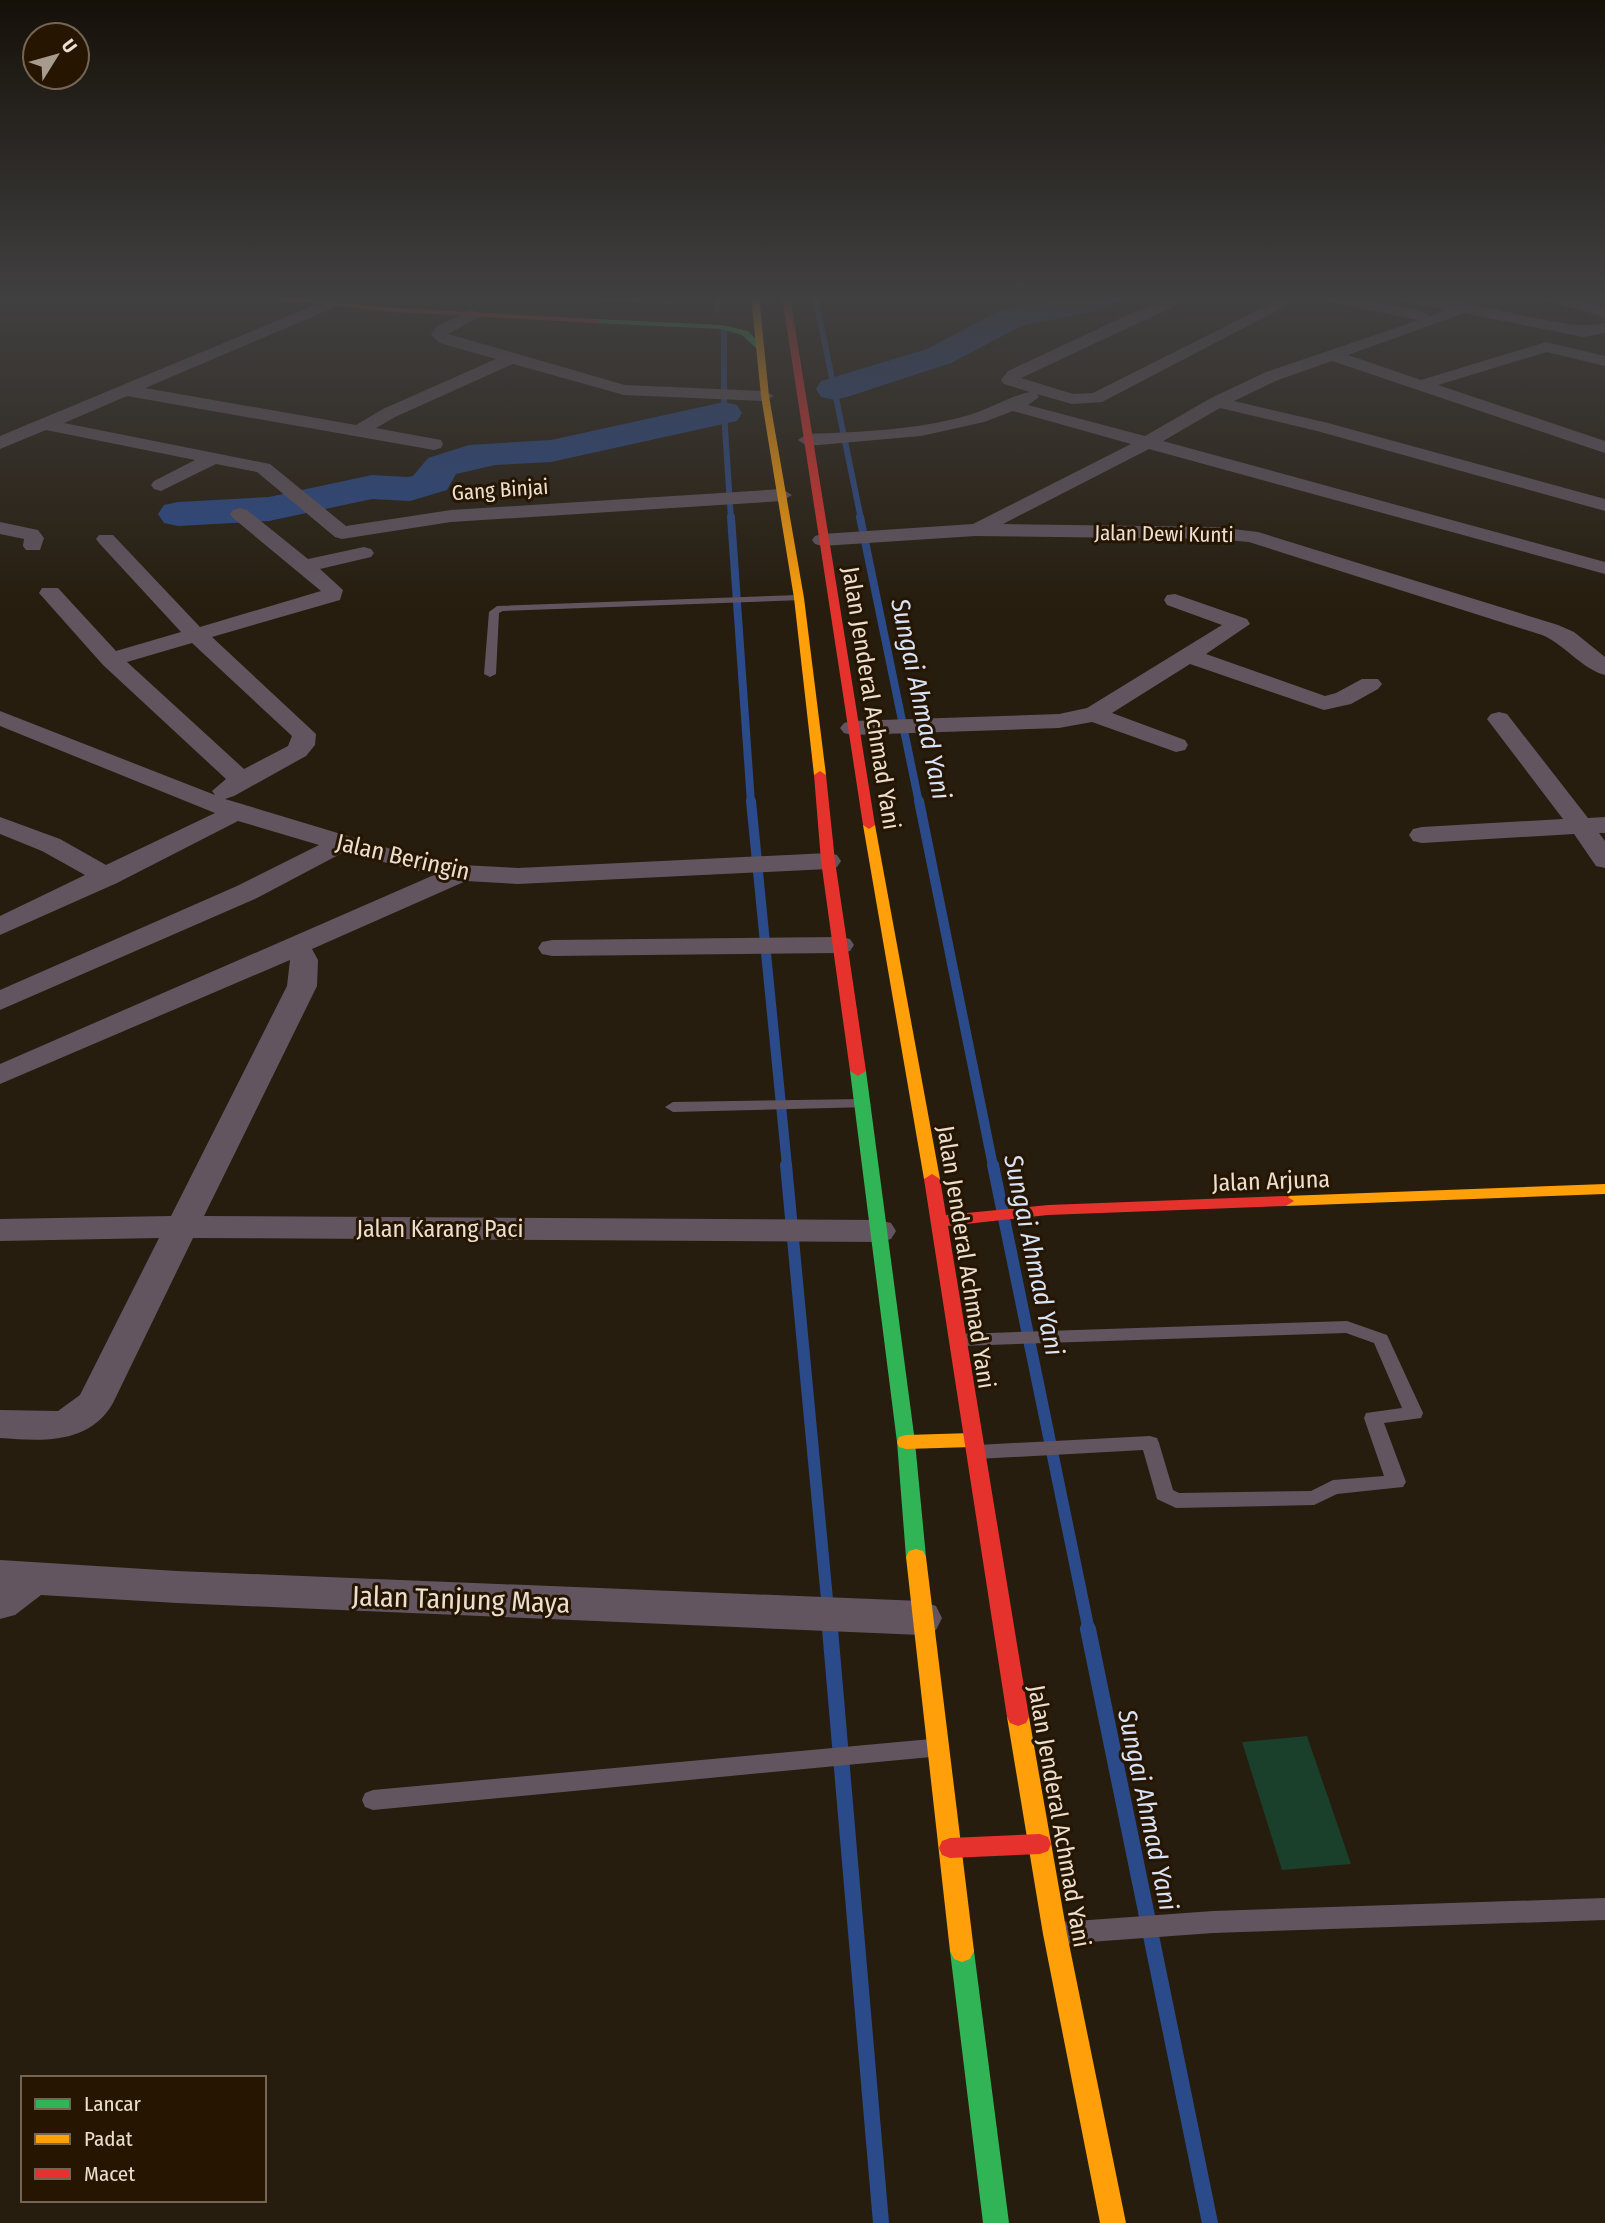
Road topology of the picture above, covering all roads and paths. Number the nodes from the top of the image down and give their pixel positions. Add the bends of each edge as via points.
1 (102, 400) edge
2 (179, 400) edge
3 (419, 400) edge
4 (766, 400) edge
5 (801, 400) edge
6 (1025, 400) edge
7 (1220, 400) edge
8 (1460, 400) edge
9 (1217, 401) junction
10 (1013, 406) junction
11 (44, 424) junction
12 (1593, 426) dead end
13 (357, 432) junction
14 (1568, 435) junction
15 (807, 440) junction
16 (0, 443) edge
17 (1147, 443) junction
18 (434, 444) dead end
19 (1605, 447) edge
20 (216, 457) junction
21 (161, 485) dead end
22 (782, 495) junction
23 (1605, 505) edge
24 (240, 514) dead end
25 (0, 528) edge
26 (975, 530) junction
27 (342, 533) junction
28 (106, 539) dead end
29 (822, 540) junction
30 (33, 546) dead end
31 (304, 566) junction
32 (1605, 568) edge
33 (50, 593) dead end
34 (799, 598) junction
35 (1175, 600) dead end
36 (195, 634) junction
37 (1189, 656) junction
38 (111, 660) junction
39 (1605, 668) edge
40 (490, 674) dead end
41 (1370, 684) dead end
42 (1094, 714) junction
43 (0, 718) edge
44 (1499, 719) dead end
45 (838, 734) junction
46 (1176, 745) dead end
47 (242, 780) junction
48 (209, 801) junction
49 (236, 811) junction
50 (0, 825) edge
51 (1593, 826) edge
52 (1422, 835) dead end
53 (340, 844) junction
54 (1605, 860) edge
55 (828, 861) junction
56 (462, 873) junction
57 (107, 877) junction
58 (6, 917) edge
59 (296, 944) junction
60 (840, 945) junction
61 (552, 948) dead end
62 (0, 1001) edge
63 (0, 1075) edge
64 (863, 1104) junction
65 (673, 1107) dead end
66 (1605, 1189) edge
67 (940, 1221) junction
68 (179, 1227) junction
69 (0, 1230) edge
70 (879, 1231) junction
71 (957, 1340) junction
72 (0, 1424) edge
73 (906, 1442) junction
74 (973, 1446) junction
75 (17, 1577) edge
76 (0, 1603) edge
77 (921, 1618) junction
78 (937, 1747) junction
79 (373, 1800) dead end
80 (1040, 1844) junction
81 (950, 1848) junction
82 (1605, 1909) edge
83 (1055, 1934) junction
84 (996, 2223) edge
85 (1113, 2223) edge

1 - 11 street
2 - 13 street
3 - 13 street
4 - 22 main road, Jalan Jenderal Achmad Yani
5 - 15 main road, Jalan Jenderal Achmad Yani
6 - 10 street
7 - 9 street
8 - 14 street
9 - 17 street
9 - 23 street
10 - 15 street via 944,425
10 - 17 street
11 - 16 street
11 - 20 street
12 - 14 street
13 - 18 street
14 - 19 street
15 - 29 main road, Jalan Jenderal Achmad Yani
17 - 26 street
17 - 32 street
20 - 21 street
20 - 27 street via 272,473
22 - 27 street, Gang Binjai via 451,516
22 - 34 main road, Jalan Jenderal Achmad Yani
24 - 31 street
25 - 30 street via 31,534
26 - 29 street, Jalan Dewi Kunti
26 - 39 street, Jalan Dewi Kunti via 1251,536 1550,630
27 - 31 street via 371,559
28 - 36 street
29 - 45 main road, Jalan Jenderal Achmad Yani
31 - 36 street via 332,595
33 - 38 street
34 - 40 lane via 501,608 494,612
34 - 45 main road, Jalan Jenderal Achmad Yani
35 - 37 street via 1239,624
36 - 38 street
36 - 47 street via 304,734 297,751
37 - 41 street via 1324,702 1343,699
37 - 42 street
38 - 47 street
42 - 45 street via 1059,721 889,727
42 - 46 street
43 - 48 street, Jalan Beringin
44 - 51 street
45 - 55 main road, Jalan Jenderal Achmad Yani
45 - 67 main road, Jalan Jenderal Achmad Yani
47 - 48 street
48 - 49 street, Jalan Beringin
49 - 53 street, Jalan Beringin
49 - 57 street
50 - 57 street via 51,845
51 - 52 street
51 - 54 street
53 - 56 street, Jalan Beringin
53 - 62 street via 247,892
55 - 56 street, Jalan Beringin via 518,876
55 - 60 main road, Jalan Jenderal Achmad Yani
56 - 59 street
57 - 58 street
59 - 63 street
59 - 68 street via 304,960 302,986
60 - 61 street
60 - 64 main road, Jalan Jenderal Achmad Yani
64 - 65 lane
64 - 70 main road, Jalan Jenderal Achmad Yani
66 - 67 main road, Jalan Arjuna via 1048,1210
67 - 71 main road, Jalan Jenderal Achmad Yani
68 - 69 street, Jalan Karang Paci
68 - 70 street, Jalan Karang Paci
68 - 72 street via 86,1413 65,1425
70 - 73 main road, Jalan Jenderal Achmad Yani
71 - 74 main road, Jalan Jenderal Achmad Yani
71 - 74 lane via 1347,1327 1381,1339 1414,1413 1373,1418 1396,1482 1333,1487 1314,1498 1176,1501 1164,1494 1150,1443
73 - 74 main road
73 - 77 main road, Jalan Jenderal Achmad Yani
74 - 80 main road, Jalan Jenderal Achmad Yani
75 - 76 street
75 - 77 street, Jalan Tanjung Maya
77 - 78 main road, Jalan Jenderal Achmad Yani
78 - 79 lane
78 - 81 main road, Jalan Jenderal Achmad Yani
80 - 81 main road
80 - 83 main road, Jalan Jenderal Achmad Yani
81 - 84 main road, Jalan Jenderal Achmad Yani
82 - 83 lane via 1213,1922
83 - 85 main road, Jalan Jenderal Achmad Yani

